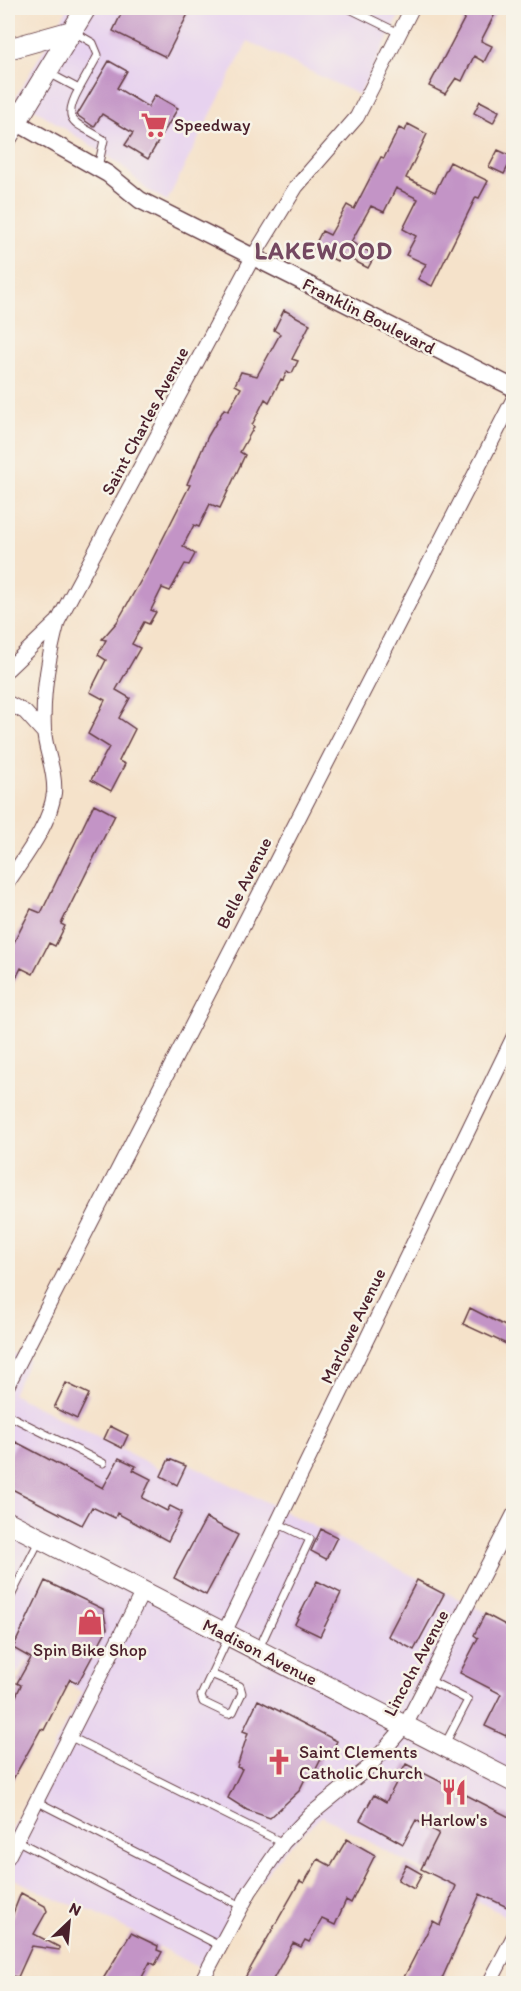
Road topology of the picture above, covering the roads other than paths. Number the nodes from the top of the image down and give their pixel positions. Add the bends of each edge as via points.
1 (86, 8) edge
2 (348, 8) edge
3 (411, 8) edge
4 (72, 31) junction
5 (399, 33) junction
6 (8, 49) edge
7 (47, 72) junction
8 (79, 89) junction
9 (10, 125) edge
10 (98, 167) junction
11 (253, 257) junction
12 (513, 388) edge
13 (513, 398) edge
14 (58, 621) junction
15 (8, 669) edge
16 (8, 703) edge
17 (44, 733) junction
18 (8, 882) edge
19 (513, 1036) edge
20 (12, 1362) edge
21 (8, 1384) edge
22 (8, 1415) edge
23 (103, 1463) dead end
24 (513, 1514) edge
25 (8, 1522) edge
26 (277, 1523) junction
27 (40, 1539) junction
28 (143, 1592) junction
29 (8, 1602) edge
30 (227, 1634) junction
31 (257, 1650) junction
32 (212, 1674) junction
33 (429, 1680) junction
34 (405, 1726) junction
35 (69, 1736) junction
36 (444, 1746) junction
37 (513, 1782) edge
38 (36, 1801) junction
39 (16, 1840) junction
40 (283, 1843) junction
41 (8, 1857) edge
42 (241, 1906) junction
43 (513, 1936) edge
44 (220, 1946) junction
45 (200, 1983) edge
46 (489, 1983) edge

1 - 4 main road
2 - 5 lane
3 - 5 street, Saint Charles Avenue
4 - 6 main road
4 - 7 main road
4 - 8 lane via 93,43 98,55
5 - 11 street, Saint Charles Avenue via 357,117 296,187
7 - 8 lane
7 - 9 main road
8 - 10 lane via 70,116 73,122 104,140
9 - 10 street, Franklin Boulevard
10 - 11 street, Franklin Boulevard via 140,200
11 - 12 street, Franklin Boulevard
11 - 14 street, Saint Charles Avenue
13 - 20 street, Belle Avenue
14 - 15 street
14 - 17 street, Saint Charles Avenue via 46,669
16 - 17 street via 25,712
17 - 18 street, Saint Charles Avenue via 52,765 51,805
19 - 26 street, Marlowe Avenue
20 - 21 street, Belle Avenue
22 - 23 lane
24 - 33 street, Lincoln Avenue
25 - 27 main road, Madison Avenue
26 - 30 street, Marlowe Avenue
26 - 31 lane via 310,1539
27 - 28 main road, Madison Avenue
27 - 29 lane
28 - 30 main road, Madison Avenue
28 - 35 street
30 - 31 main road, Madison Avenue
30 - 32 lane
31 - 34 main road, Madison Avenue
32 - 32 lane via 201,1696 203,1702 228,1714 233,1712 242,1693 240,1686
33 - 34 street, Lincoln Avenue
33 - 36 lane via 468,1700
34 - 36 main road, Madison Avenue
34 - 40 street, Lincoln Avenue via 369,1767 310,1815
35 - 38 street
35 - 40 lane
36 - 37 main road, Madison Avenue
38 - 39 street
38 - 42 lane
39 - 41 street
39 - 44 lane
40 - 42 street, Lincoln Avenue
42 - 44 street, Lincoln Avenue
43 - 46 street
44 - 45 street, Lincoln Avenue

